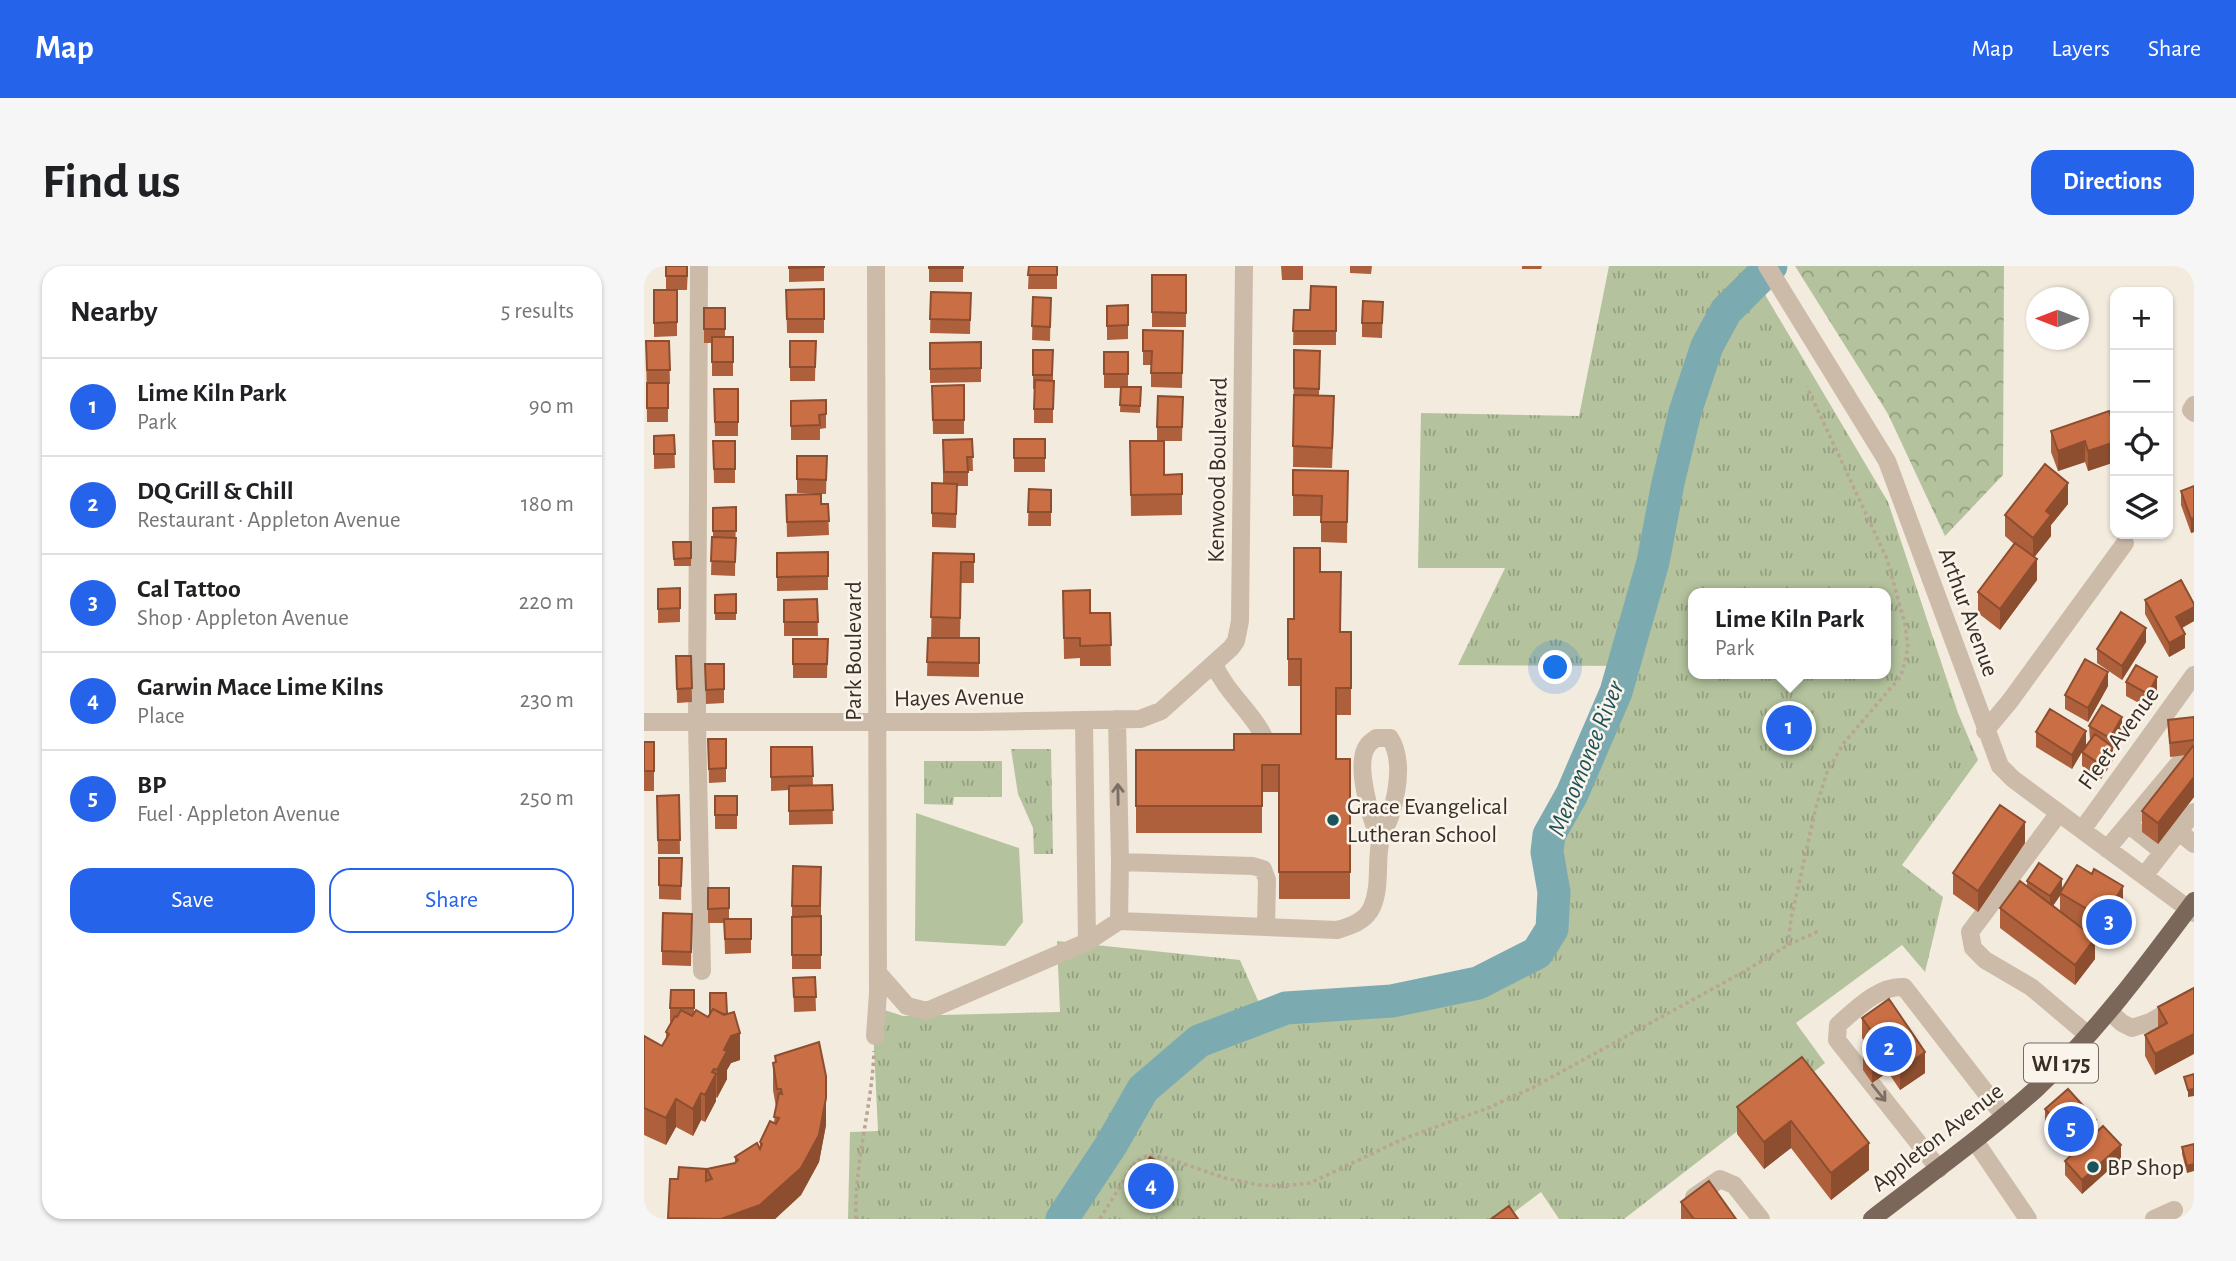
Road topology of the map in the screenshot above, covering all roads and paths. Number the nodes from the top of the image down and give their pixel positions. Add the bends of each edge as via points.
1 (699, 266) edge
2 (876, 266) edge
3 (1244, 266) edge
4 (1767, 266) edge
5 (1807, 387) dead end
6 (2194, 405) edge
7 (2194, 413) edge
8 (2125, 543) dead end
9 (1214, 664) junction
10 (2194, 675) edge
11 (1117, 719) junction
12 (1084, 720) junction
13 (644, 722) edge
14 (698, 722) junction
15 (878, 722) junction
16 (1986, 731) junction
17 (1269, 749) edge
18 (2194, 760) edge
19 (2059, 813) junction
20 (2190, 813) edge
21 (2128, 824) junction
22 (2175, 829) junction
23 (2082, 830) junction
24 (1380, 841) junction
25 (2194, 844) edge
26 (2107, 849) junction
27 (2163, 852) junction
28 (1120, 862) junction
29 (2144, 876) junction
30 (2192, 908) edge
31 (1119, 921) junction
32 (1266, 926) junction
33 (1819, 931) dead end
34 (1087, 942) junction
35 (1788, 945) junction
36 (702, 971) dead end
37 (878, 973) junction
38 (2194, 997) edge
39 (2109, 1011) junction
40 (2088, 1035) junction
41 (875, 1036) joint
42 (2004, 1116) junction
43 (1975, 1141) junction
44 (1939, 1168) junction
45 (1694, 1197) edge
46 (2175, 1210) dead end
47 (856, 1219) edge
48 (1100, 1219) edge
49 (1761, 1219) edge
50 (1872, 1219) edge
51 (2028, 1219) edge
52 (2154, 1219) edge

1 - 14 street
2 - 15 street, Park Boulevard
3 - 9 street, Kenwood Boulevard via 1240,621 1236,641
4 - 16 street, Arthur Avenue via 1887,461
5 - 35 path via 1887,559 1908,648 1901,676 1843,744 1827,772 1815,807
6 - 7 street
8 - 16 street
9 - 11 street, Hayes Avenue via 1154,715
9 - 17 street via 1222,683 1265,735
10 - 23 street, Fleet Avenue
11 - 12 street, Hayes Avenue
28 -> 11 street
12 - 15 street, Hayes Avenue
12 - 34 street
13 - 14 street, Hayes Avenue
14 - 15 street, Hayes Avenue
14 - 36 street
15 - 37 street, Park Boulevard
16 - 19 street, Arthur Avenue via 2000,766
18 - 21 street via 2180,762 2175,778 2150,810
19 - 23 street, Arthur Avenue
19 - 40 street via 1970,932 1973,948 1986,960 2031,987
20 - 22 street
21 - 26 street
21 - 27 street
22 - 25 street
22 - 27 street
23 - 26 street, Arthur Avenue
24 - 24 street via 1362,764 1366,746 1376,738 1390,738 1398,760 1390,817
24 - 32 street via 1378,887 1371,910 1356,924 1337,930
26 - 29 street, Arthur Avenue
27 - 29 street
28 - 31 street
28 - 32 street via 1263,869
29 - 30 street, Arthur Avenue
30 - 39 main road, Appleton Avenue / WI 175
31 - 32 street
31 - 34 street
33 - 35 path
34 - 37 street via 927,1011 907,1006
35 - 48 path via 1532,1088 1403,1139 1310,1183 1259,1185 1149,1155 1135,1162
37 - 41 street, Park Boulevard
38 - 39 street via 2150,1023 2132,1028
39 - 40 main road, Appleton Avenue / WI 175
40 - 42 main road, Appleton Avenue / WI 175
41 - 47 path via 874,1071 856,1172
42 - 43 main road, Appleton Avenue / WI 175
42 -> 44 street via 1904,987 1893,986 1859,1006 1838,1025 1837,1040
43 - 44 main road, Appleton Avenue / WI 175
43 - 51 street
44 - 50 main road, Appleton Avenue / WI 175
45 - 49 street via 1720,1180 1734,1185
46 - 52 street

